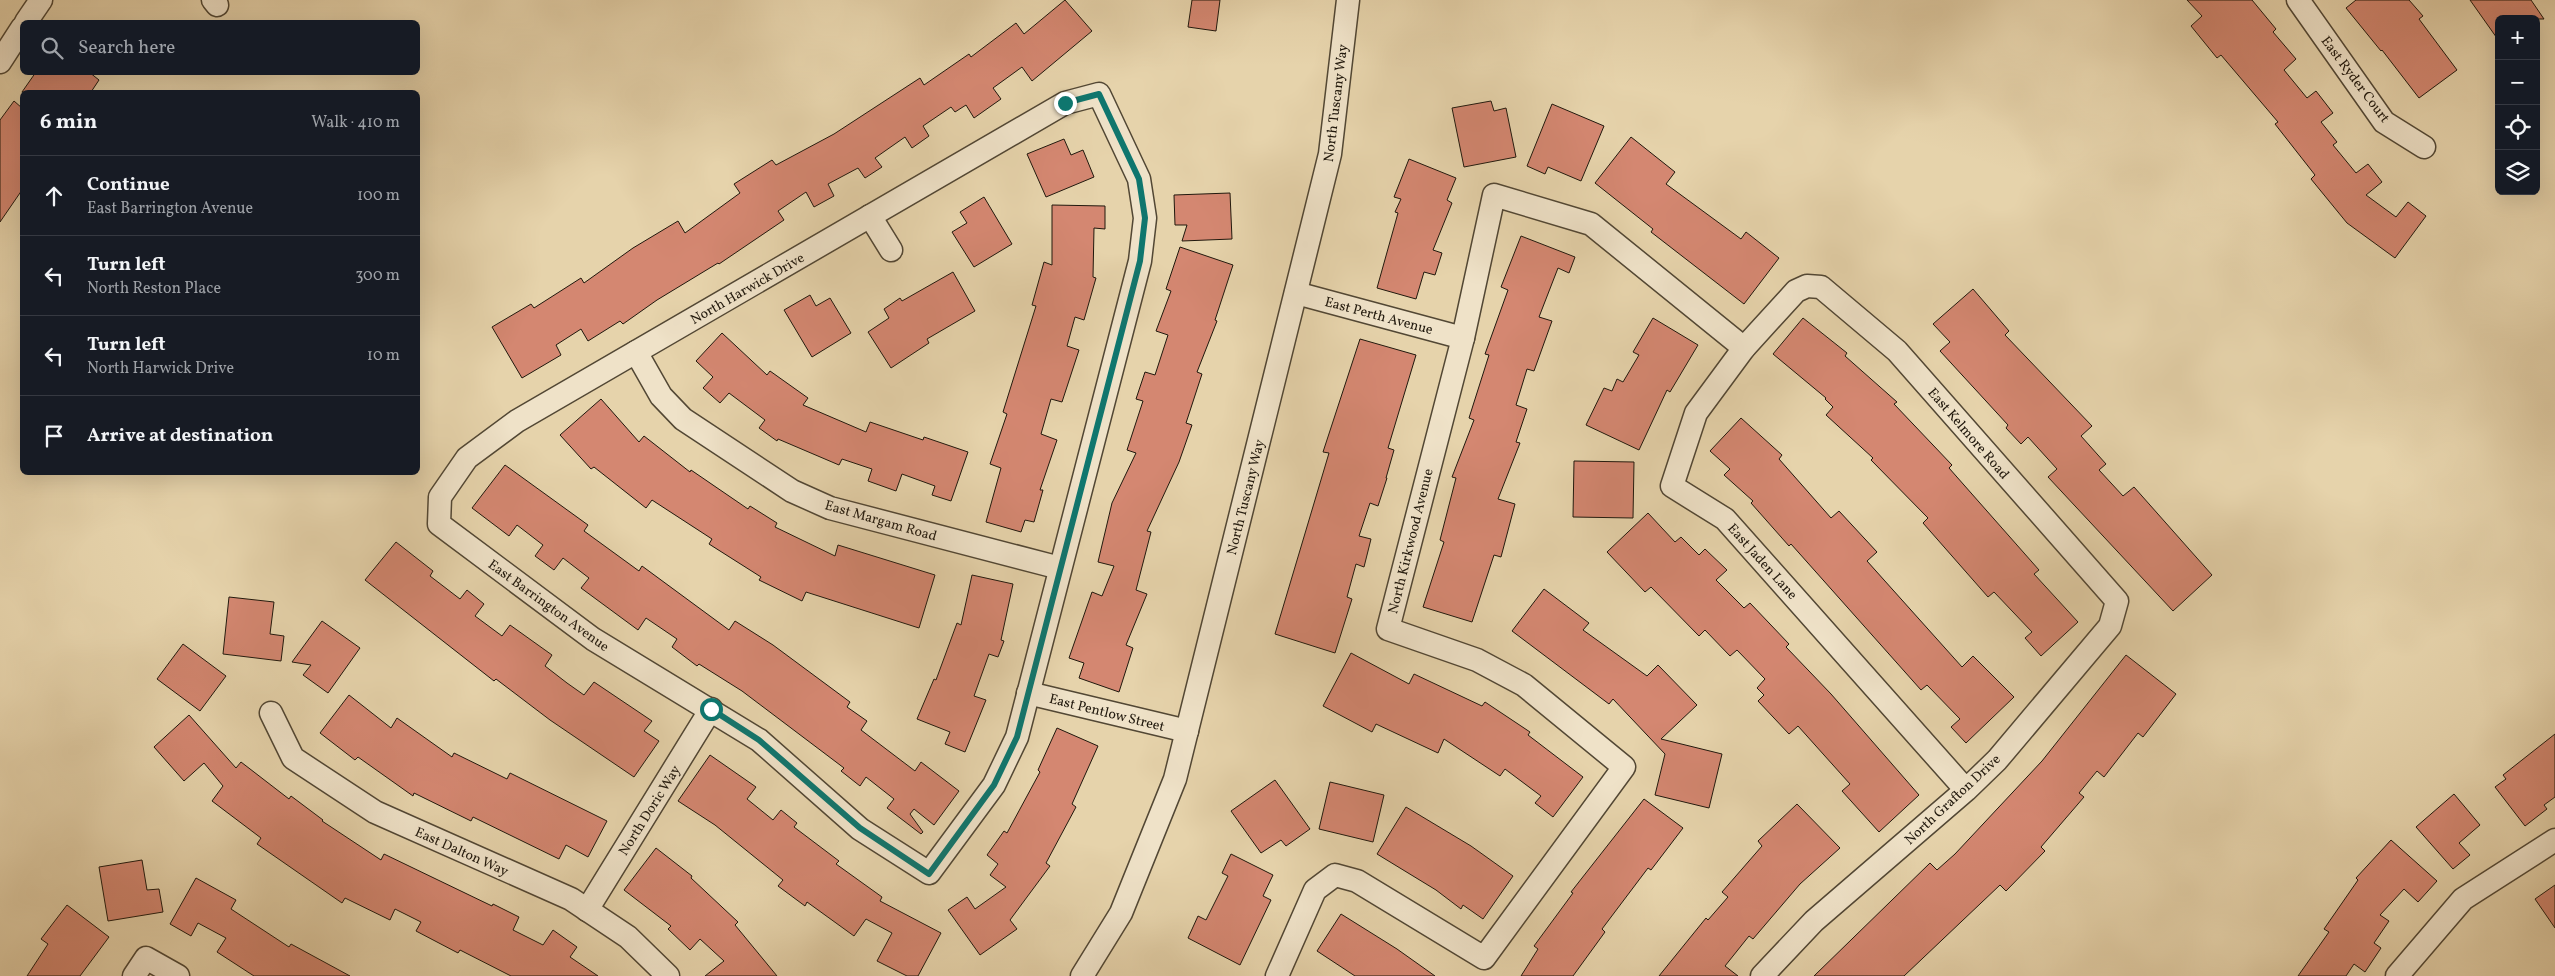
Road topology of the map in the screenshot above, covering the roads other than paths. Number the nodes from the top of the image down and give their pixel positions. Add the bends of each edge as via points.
1 (41, 0) edge
2 (1348, 0) edge
3 (2298, 0) edge
4 (27, 20) edge
5 (20, 31) edge
6 (0, 62) edge
7 (2424, 147) dead end
8 (870, 216) junction
9 (891, 250) dead end
10 (1807, 286) joint
11 (1296, 293) junction
12 (1462, 338) junction
13 (1744, 348) junction
14 (636, 352) junction
15 (439, 524) joint
16 (1060, 568) junction
17 (2117, 601) joint
18 (1028, 693) junction
19 (711, 709) junction
20 (271, 712) dead end
21 (1187, 731) junction
22 (1966, 790) junction
23 (2555, 840) edge
24 (587, 910) junction
25 (140, 967) edge
26 (178, 976) edge
27 (668, 976) edge
28 (1082, 976) edge
29 (1277, 976) edge
30 (1762, 976) edge
31 (2397, 976) edge

1 - 4 street
2 - 11 street, North Tuscany Way via 1330,154
3 - 7 street, East Ryder Court via 2384,122
5 - 6 street
8 - 9 street
8 - 14 street, North Harwick Drive
8 - 16 street, North Harwick Drive via 1065,103 1099,94 1139,179 1145,218 1140,261
10 - 13 street, East Jaden Lane via 1796,292
10 - 17 street, East Kelmore Road via 1821,287 1897,351
11 - 12 street, East Perth Avenue
11 - 21 street, North Tuscany Way
12 - 13 street, North Kirkwood Avenue via 1494,195 1591,224
12 - 29 street, North Kirkwood Avenue via 1388,629 1478,660 1524,685 1624,767 1484,958 1357,881 1335,875 1315,890
13 - 22 street, East Jaden Lane via 1696,413 1672,486 1725,519
14 - 15 street, North Harwick Drive via 517,422 467,458 440,496
14 - 16 street, East Margam Road via 661,396 682,419 792,491 830,508
15 - 19 street, East Barrington Avenue via 593,639
16 - 18 street
17 - 22 street, North Grafton Drive via 2110,626 1997,760
18 - 19 street, East Barrington Avenue via 1017,737 994,785 929,874 860,828 759,740
18 - 21 street, East Pentlow Street
19 - 24 street, North Doric Way
20 - 24 street, East Dalton Way via 293,758 375,812 571,899
21 - 28 street, North Tuscany Way via 1175,779 1121,913
22 - 30 street, North Grafton Drive via 1814,921
23 - 31 street via 2463,899
24 - 27 street, East Dalton Way via 628,937
25 - 26 street

